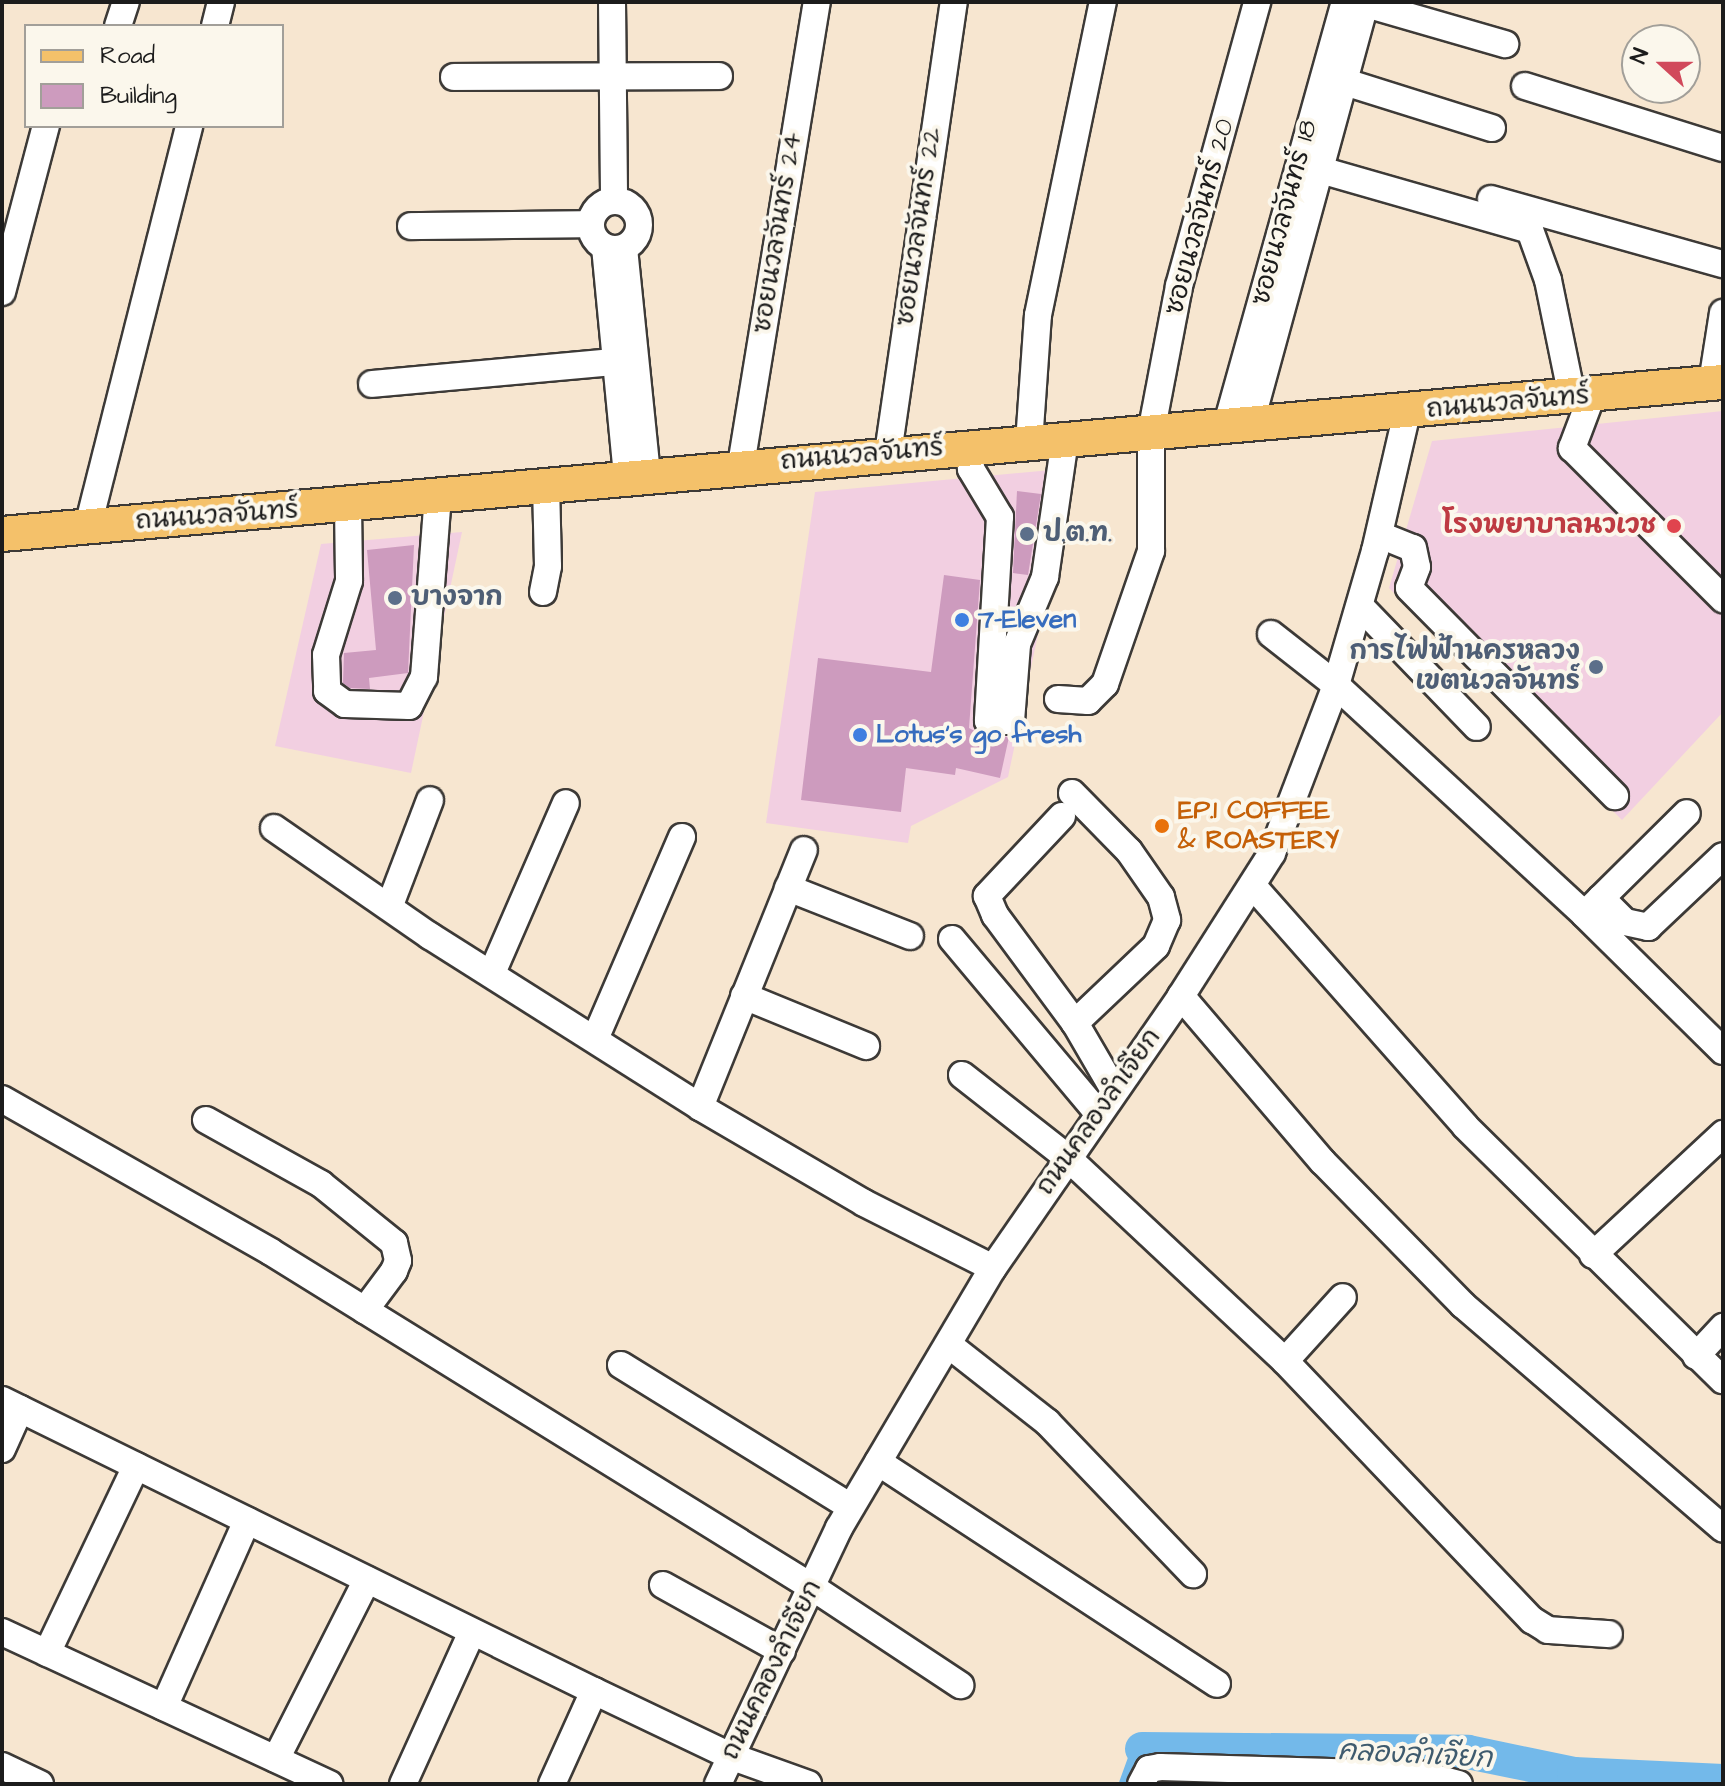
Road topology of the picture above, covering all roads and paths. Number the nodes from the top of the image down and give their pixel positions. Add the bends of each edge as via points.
1 (126, 2) edge
2 (221, 2) edge
3 (612, 2) edge
4 (817, 2) edge
5 (954, 2) edge
6 (1103, 2) edge
7 (1257, 2) edge
8 (1359, 3) edge
9 (119, 24) edge
10 (216, 24) edge
11 (1505, 44) dead end
12 (719, 76) dead end
13 (454, 77) dead end
14 (614, 78) junction
15 (1345, 82) junction
16 (1525, 86) dead end
17 (45, 128) edge
18 (188, 128) edge
19 (1492, 128) dead end
20 (1723, 148) edge
21 (1331, 173) dead end
22 (1491, 199) dead end
23 (614, 201) junction
24 (591, 224) junction
25 (411, 226) dead end
26 (615, 247) junction
27 (1723, 264) edge
28 (2, 292) edge
29 (1723, 313) edge
30 (614, 362) junction
31 (1717, 383) edge
32 (372, 384) dead end
33 (1582, 396) junction
34 (1407, 412) junction
35 (1239, 423) junction
36 (1151, 433) junction
37 (1065, 440) junction
38 (1029, 443) junction
39 (969, 446) junction
40 (888, 453) junction
41 (741, 465) junction
42 (637, 474) junction
43 (546, 484) junction
44 (438, 495) junction
45 (348, 505) junction
46 (88, 526) junction
47 (2, 534) edge
48 (1380, 535) junction
49 (543, 592) dead end
50 (1723, 599) edge
51 (1360, 606) junction
52 (1271, 634) dead end
53 (1336, 685) junction
54 (1058, 699) dead end
55 (1477, 727) dead end
56 (1615, 796) dead end
57 (430, 800) dead end
58 (566, 803) dead end
59 (1687, 813) dead end
60 (274, 828) dead end
61 (682, 837) dead end
62 (804, 850) dead end
63 (1723, 856) edge
64 (1253, 886) junction
65 (788, 888) junction
66 (390, 905) junction
67 (1593, 906) junction
68 (910, 936) dead end
69 (952, 939) dead end
70 (492, 973) junction
71 (744, 996) junction
72 (1181, 996) junction
73 (1075, 1023) junction
74 (595, 1039) junction
75 (866, 1046) dead end
76 (1723, 1051) edge
77 (962, 1075) dead end
78 (1114, 1090) junction
79 (2, 1099) edge
80 (700, 1107) junction
81 (1098, 1113) junction
82 (206, 1120) dead end
83 (1723, 1134) edge
84 (1068, 1158) junction
85 (1593, 1255) junction
86 (993, 1268) junction
87 (1343, 1297) dead end
88 (365, 1310) junction
89 (1723, 1327) edge
90 (949, 1345) junction
91 (1696, 1356) junction
92 (1285, 1361) junction
93 (621, 1365) dead end
94 (1723, 1380) edge
95 (11, 1404) edge
96 (2, 1449) edge
97 (878, 1462) junction
98 (136, 1466) junction
99 (851, 1507) junction
100 (247, 1521) junction
101 (1723, 1529) edge
102 (1193, 1574) dead end
103 (367, 1580) junction
104 (663, 1585) dead end
105 (812, 1587) junction
106 (2, 1632) edge
107 (472, 1632) junction
108 (1609, 1634) dead end
109 (782, 1651) junction
110 (47, 1653) junction
111 (1217, 1684) dead end
112 (960, 1685) dead end
113 (594, 1691) junction
114 (164, 1707) junction
115 (730, 1756) junction
116 (276, 1759) junction
117 (2, 1766) edge
118 (1284, 1778) edge
119 (1424, 1780) edge
120 (40, 1784) edge
121 (329, 1784) edge
122 (403, 1784) edge
123 (552, 1784) edge
124 (718, 1784) edge
125 (808, 1784) edge
126 (1141, 1784) edge
127 (1459, 1784) edge

1 - 9 street
2 - 10 street
3 - 14 street
4 - 41 street, ซอยนวลจันทร์ 24
5 - 40 street, ซอยนวลจันทร์ 22
6 - 38 street via 1038,315
7 - 36 street, ซอยนวลจันทร์ 20 via 1179,286
8 - 11 street
8 - 15 street
8 - 35 street, ซอยนวลจันทร์ 18
12 - 14 street
13 - 14 street
14 - 23 street
15 - 19 street
15 - 35 street
16 - 20 street
17 - 28 street
18 - 46 street
21 - 33 street via 1530,230
22 - 27 street
23 - 24 street via 597,209
23 - 26 street via 632,208 639,222 636,238
24 - 25 street
24 - 26 street via 595,239
26 - 30 street
26 - 42 street
29 - 31 street
30 - 32 street
30 - 42 street
31 - 33 main road, ถนนนวลจันทร์
33 - 34 main road, ถนนนวลจันทร์
33 - 50 street via 1572,448
34 - 35 main road, ถนนนวลจันทร์
34 - 48 street, ถนนคลองลำเจียก
35 - 36 main road, ถนนนวลจันทร์
36 - 37 main road, ถนนนวลจันทร์
36 - 54 street, ซอยนวลจันทร์ 20 via 1155,534 1110,670 1097,696 1088,701
37 - 38 main road, ถนนนวลจันทร์
37 - 39 street via 1045,577 1017,644 1011,721 988,721 1000,517 971,469
38 - 39 main road, ถนนนวลจันทร์
39 - 40 main road, ถนนนวลจันทร์
40 - 41 main road, ถนนนวลจันทร์
41 - 42 main road, ถนนนวลจันทร์
42 - 43 main road, ถนนนวลจันทร์
43 - 44 main road, ถนนนวลจันทร์
43 - 49 street
44 - 45 main road, ถนนนวลจันทร์
44 - 45 street via 424,677 409,706 345,704 327,691 329,641 349,581
45 - 46 main road, ถนนนวลจันทร์
46 - 47 main road, ถนนนวลจันทร์
48 - 51 street, ถนนคลองลำเจียก
48 - 56 street via 1413,548 1417,567 1409,588
51 - 53 street, ถนนคลองลำเจียก
51 - 55 street
52 - 53 street
53 - 64 street, ถนนคลองลำเจียก via 1283,826
53 - 67 street
57 - 66 street
58 - 70 street
59 - 67 street
60 - 66 street
61 - 74 street
62 - 65 street
63 - 67 street via 1648,927
64 - 72 street, ถนนคลองลำเจียก
64 - 85 street via 1465,1126
65 - 68 street
65 - 71 street
66 - 70 street
67 - 76 street
69 - 81 street
70 - 74 street
71 - 75 street
71 - 80 street
72 - 78 street, ถนนคลองลำเจียก
72 - 101 street via 1323,1162 1463,1305
73 - 73 street via 1156,946 1167,920 1161,897 1129,851 1067,805 987,896 995,915
73 - 78 street
74 - 80 street
77 - 84 street
78 - 81 street, ถนนคลองลำเจียก
79 - 88 street
80 - 86 street via 864,1203
81 - 84 street, ถนนคลองลำเจียก
82 - 88 street via 321,1184 390,1238 398,1261
83 - 85 street
84 - 86 street, ถนนคลองลำเจียก
84 - 92 street
85 - 91 street
86 - 90 street, ถนนคลองลำเจียก
87 - 92 street
88 - 105 street
89 - 91 street
90 - 97 street, ถนนคลองลำเจียก
90 - 102 street via 1047,1422
91 - 94 street
92 - 108 street via 1532,1620 1548,1630
93 - 99 street
95 - 96 street
95 - 98 street
97 - 99 street, ถนนคลองลำเจียก
97 - 111 street
98 - 100 street
98 - 110 street
99 - 105 street, ถนนคลองลำเจียก
100 - 103 street
100 - 114 street
103 - 107 street
103 - 116 street
104 - 109 street
105 - 109 street, ถนนคลองลำเจียก
105 - 112 street
106 - 110 street
107 - 113 street
107 - 122 street
109 - 115 street, ถนนคลองลำเจียก
110 - 114 street
113 - 115 street
113 - 123 street
114 - 116 street
115 - 124 street, ถนนคลองลำเจียก
115 - 125 street
116 - 121 street
117 - 120 street
118 - 119 street
118 - 126 street via 1160,1767 1149,1769
119 - 127 street

